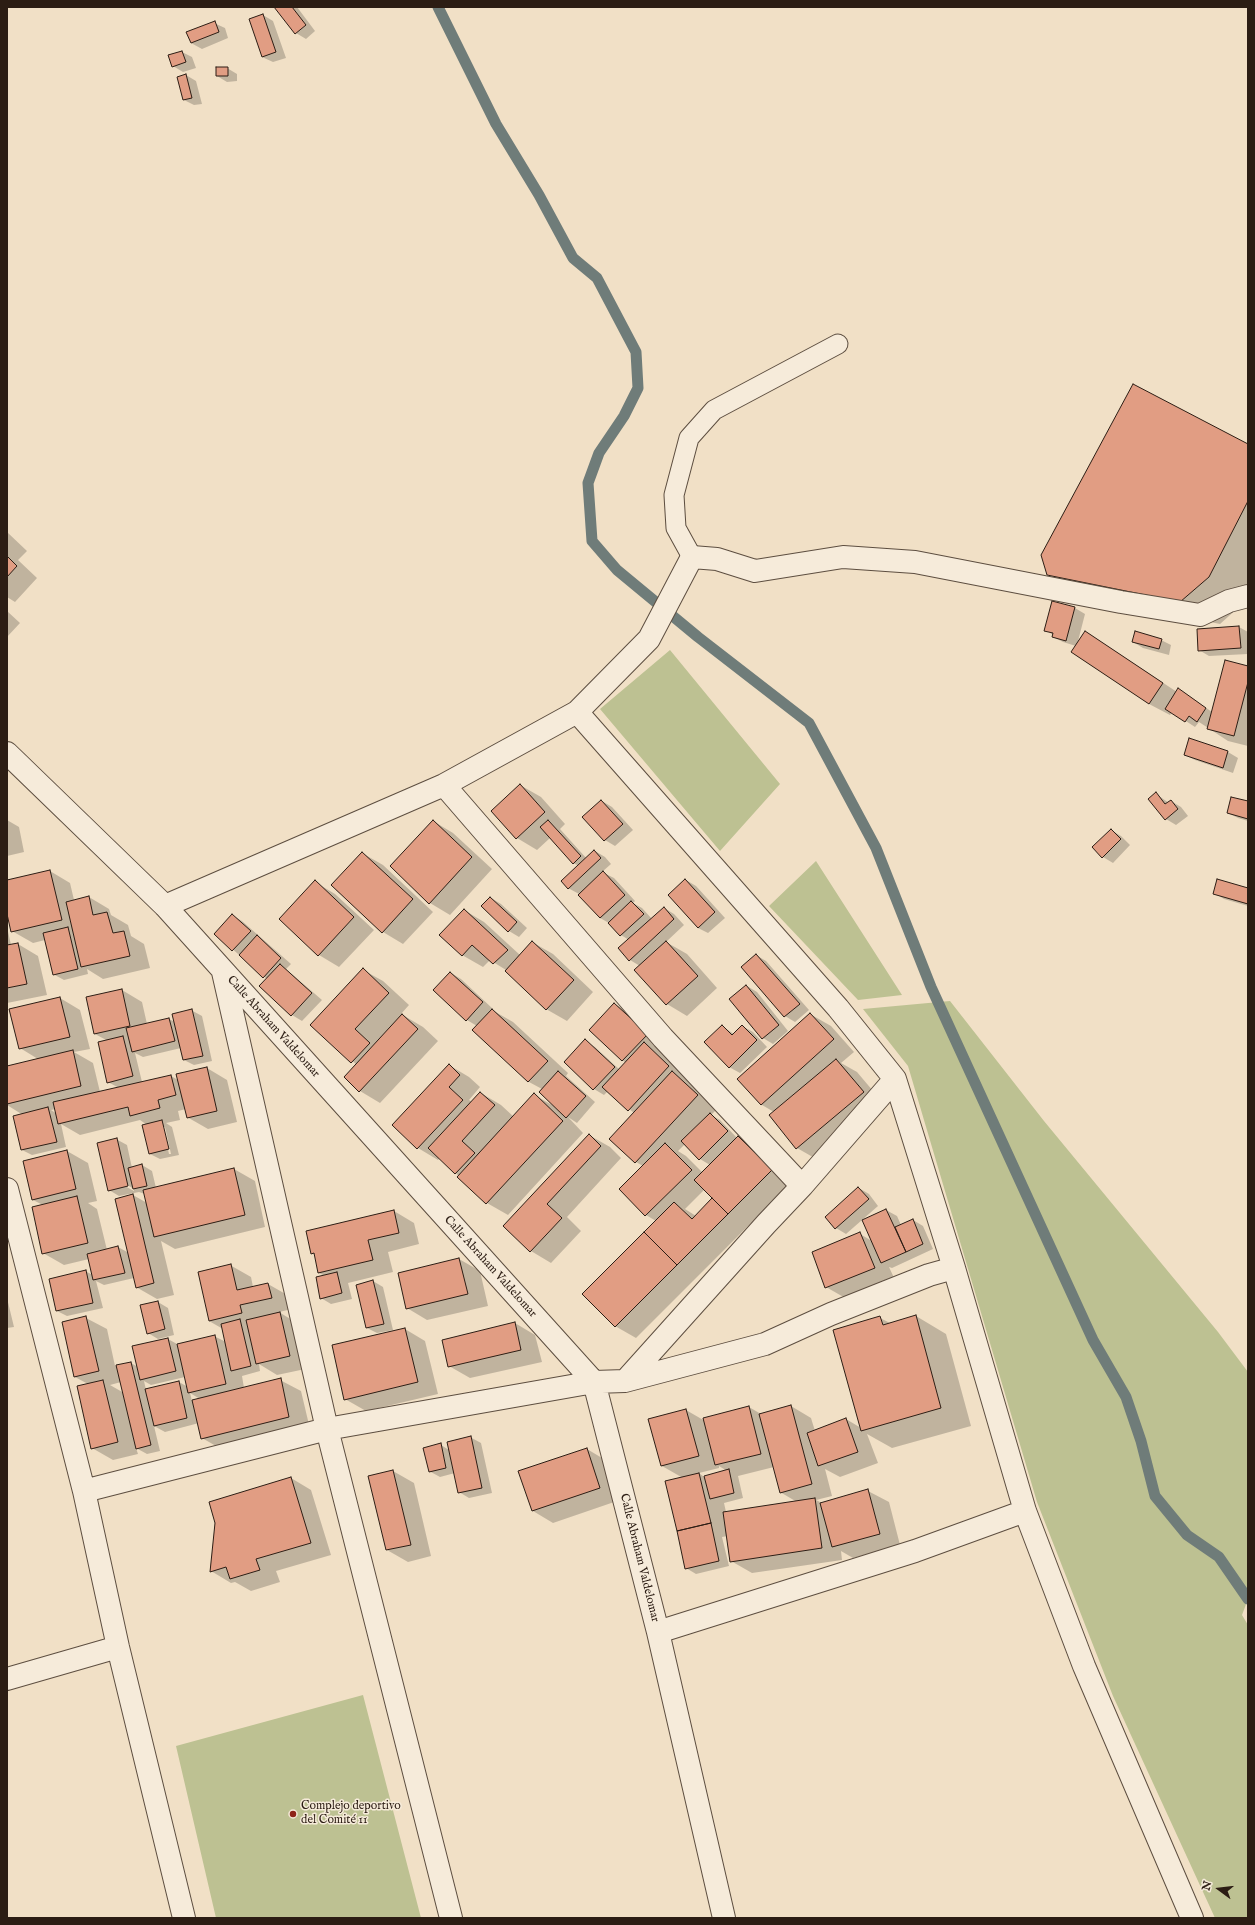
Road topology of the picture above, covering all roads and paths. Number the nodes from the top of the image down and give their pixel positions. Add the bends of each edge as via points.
1 (838, 344) dead end
2 (687, 566) junction
3 (1248, 596) edge
4 (577, 712) junction
5 (7, 753) edge
6 (444, 785) junction
7 (166, 906) junction
8 (223, 970) junction
9 (895, 1079) junction
10 (802, 1186) junction
11 (7, 1189) edge
12 (954, 1268) junction
13 (625, 1381) junction
14 (594, 1382) junction
15 (327, 1429) junction
16 (84, 1491) junction
17 (1025, 1511) junction
18 (658, 1632) junction
19 (118, 1647) junction
20 (7, 1679) edge
21 (184, 1918) edge
22 (451, 1918) edge
23 (724, 1918) edge
24 (1192, 1918) edge

1 - 2 lane via 714,410 689,438 674,495 676,528
2 - 3 street via 717,559 755,571 843,558 915,562 1200,615 1229,601
2 - 4 street via 649,639
4 - 6 street
4 - 9 street via 838,1008
5 - 7 street, Calle Abraham Valdelomar
6 - 7 street
6 - 10 street via 663,1038
7 - 8 street, Calle Abraham Valdelomar
8 - 14 street, Calle Abraham Valdelomar
8 - 15 street
9 - 10 street
9 - 12 street
10 - 13 street
11 - 16 street
12 - 13 street via 929,1275 831,1314 765,1344
12 - 17 street
13 - 14 street
14 - 15 street
14 - 18 street, Calle Abraham Valdelomar
15 - 16 street
15 - 22 street
16 - 19 street
17 - 18 street via 915,1551
17 - 24 street via 1084,1666
18 - 23 street, Calle Abraham Valdelomar
19 - 20 street
19 - 21 street

